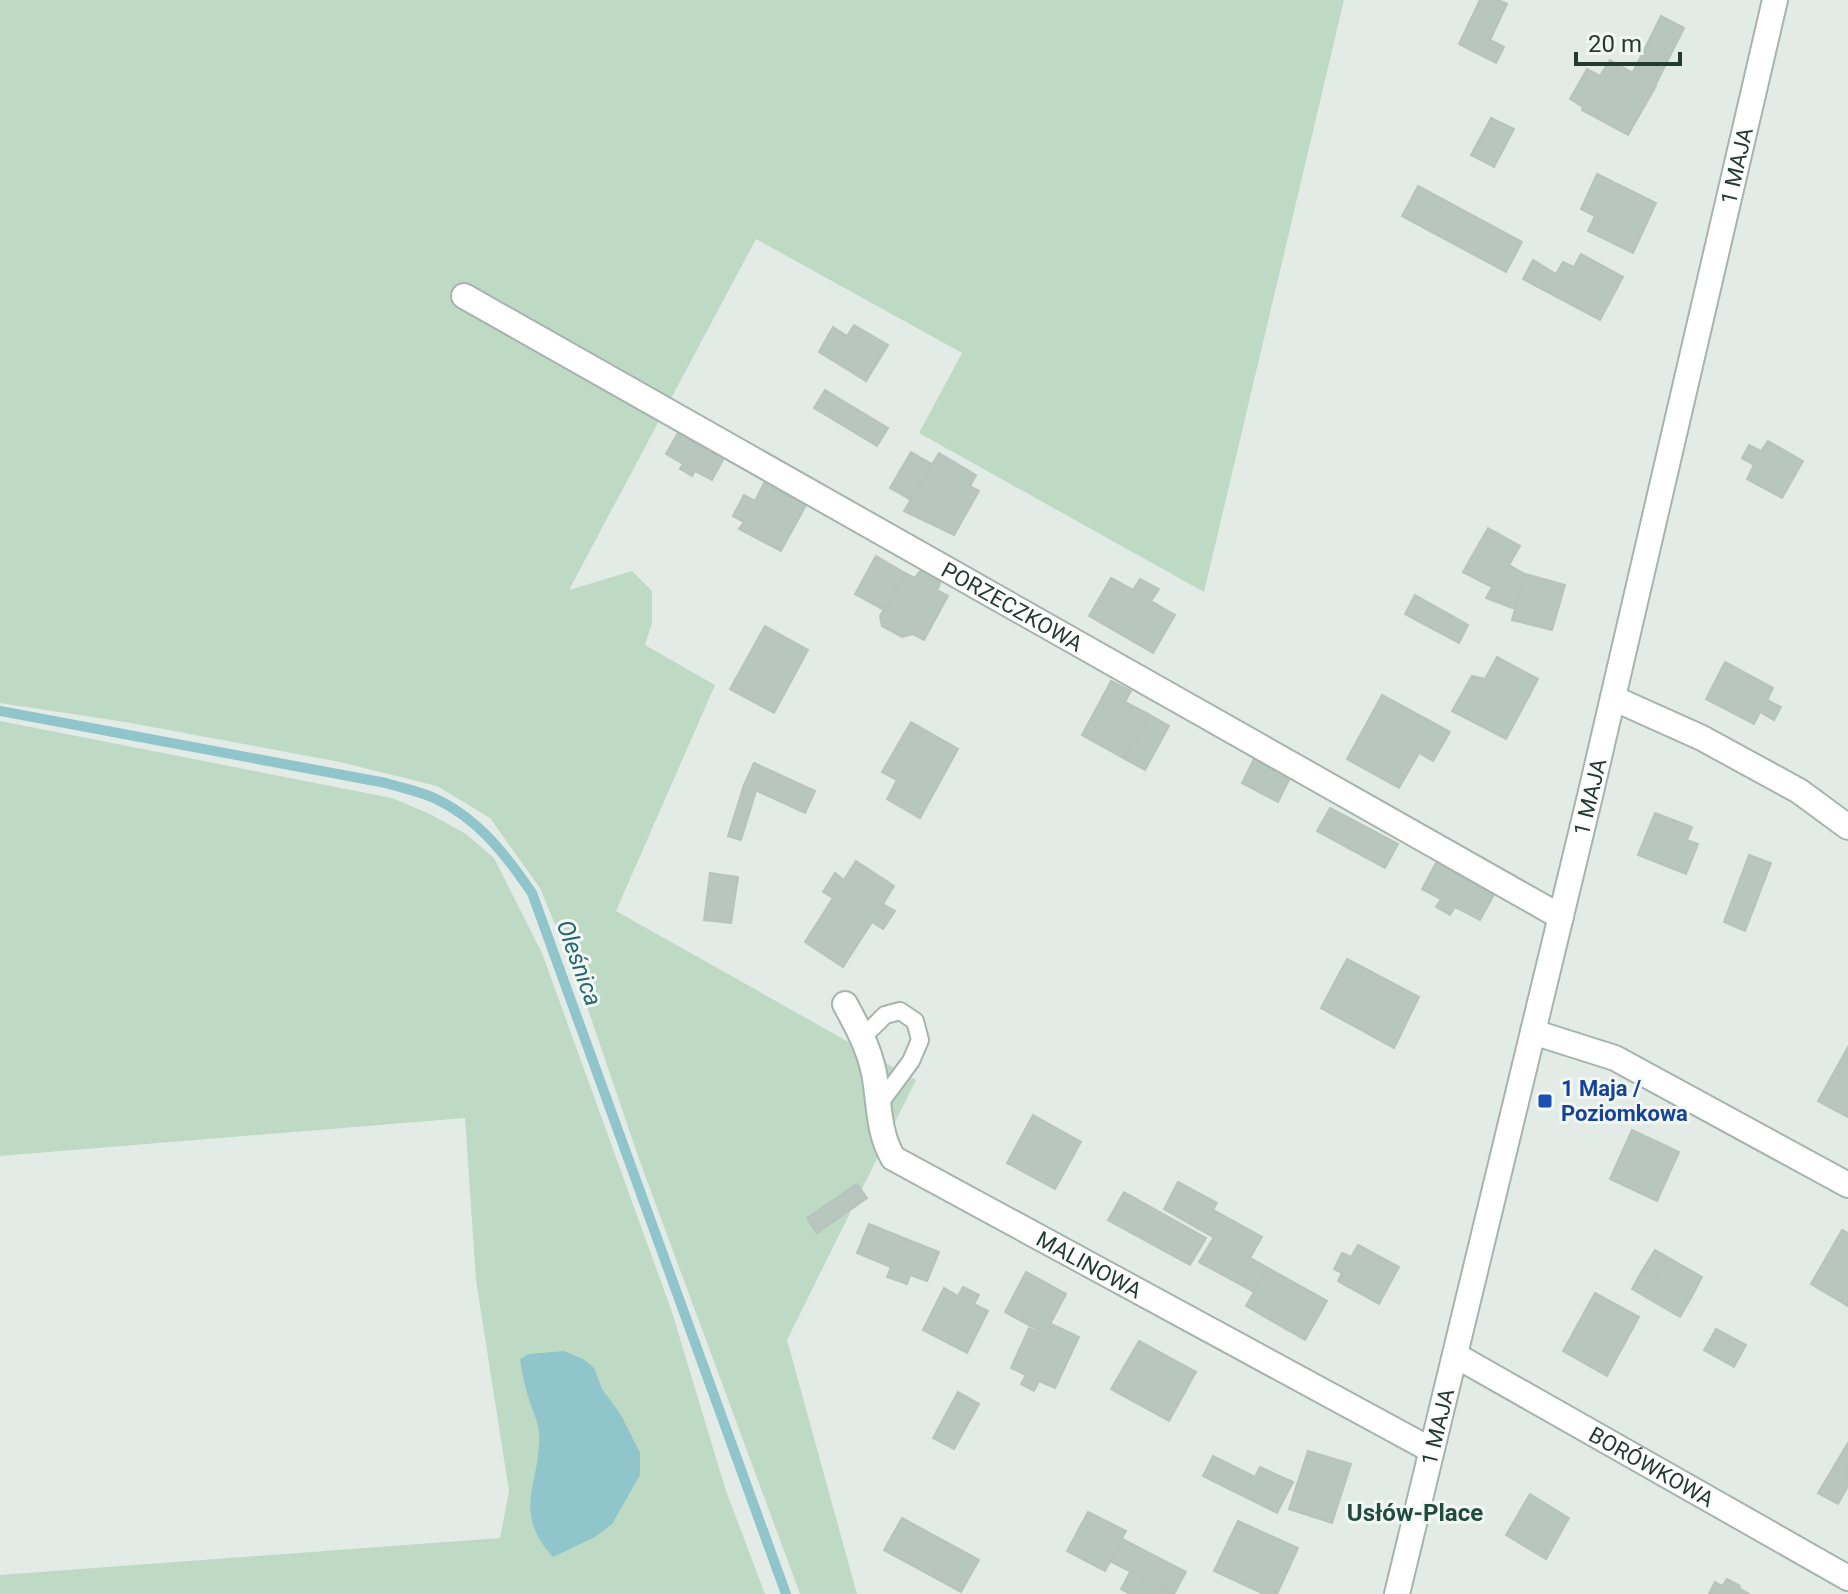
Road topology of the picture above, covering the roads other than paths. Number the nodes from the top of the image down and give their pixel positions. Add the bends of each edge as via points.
1 (1775, 0) edge
2 (464, 296) dead end
3 (1613, 698) junction
4 (1848, 827) edge
5 (1561, 917) junction
6 (845, 1004) dead end
7 (1533, 1032) junction
8 (863, 1037) junction
9 (877, 1107) junction
10 (1848, 1185) edge
11 (1455, 1355) junction
12 (1431, 1450) junction
13 (1848, 1578) edge
14 (1397, 1594) edge

1 - 3 street, 1 MAJA
2 - 5 street, PORZECZKOWA
3 - 4 street via 1785,783
3 - 5 street, 1 MAJA
5 - 7 street, 1 MAJA
6 - 8 street, MALINOWA
7 - 10 street via 1615,1058
7 - 11 street, 1 MAJA
8 - 9 street, MALINOWA
8 - 9 lane via 885,1015 900,1011 915,1021 920,1040
9 - 12 street, MALINOWA via 888,1149 904,1165
11 - 12 street, 1 MAJA
11 - 13 street, BORÓWKOWA
12 - 14 street, 1 MAJA

